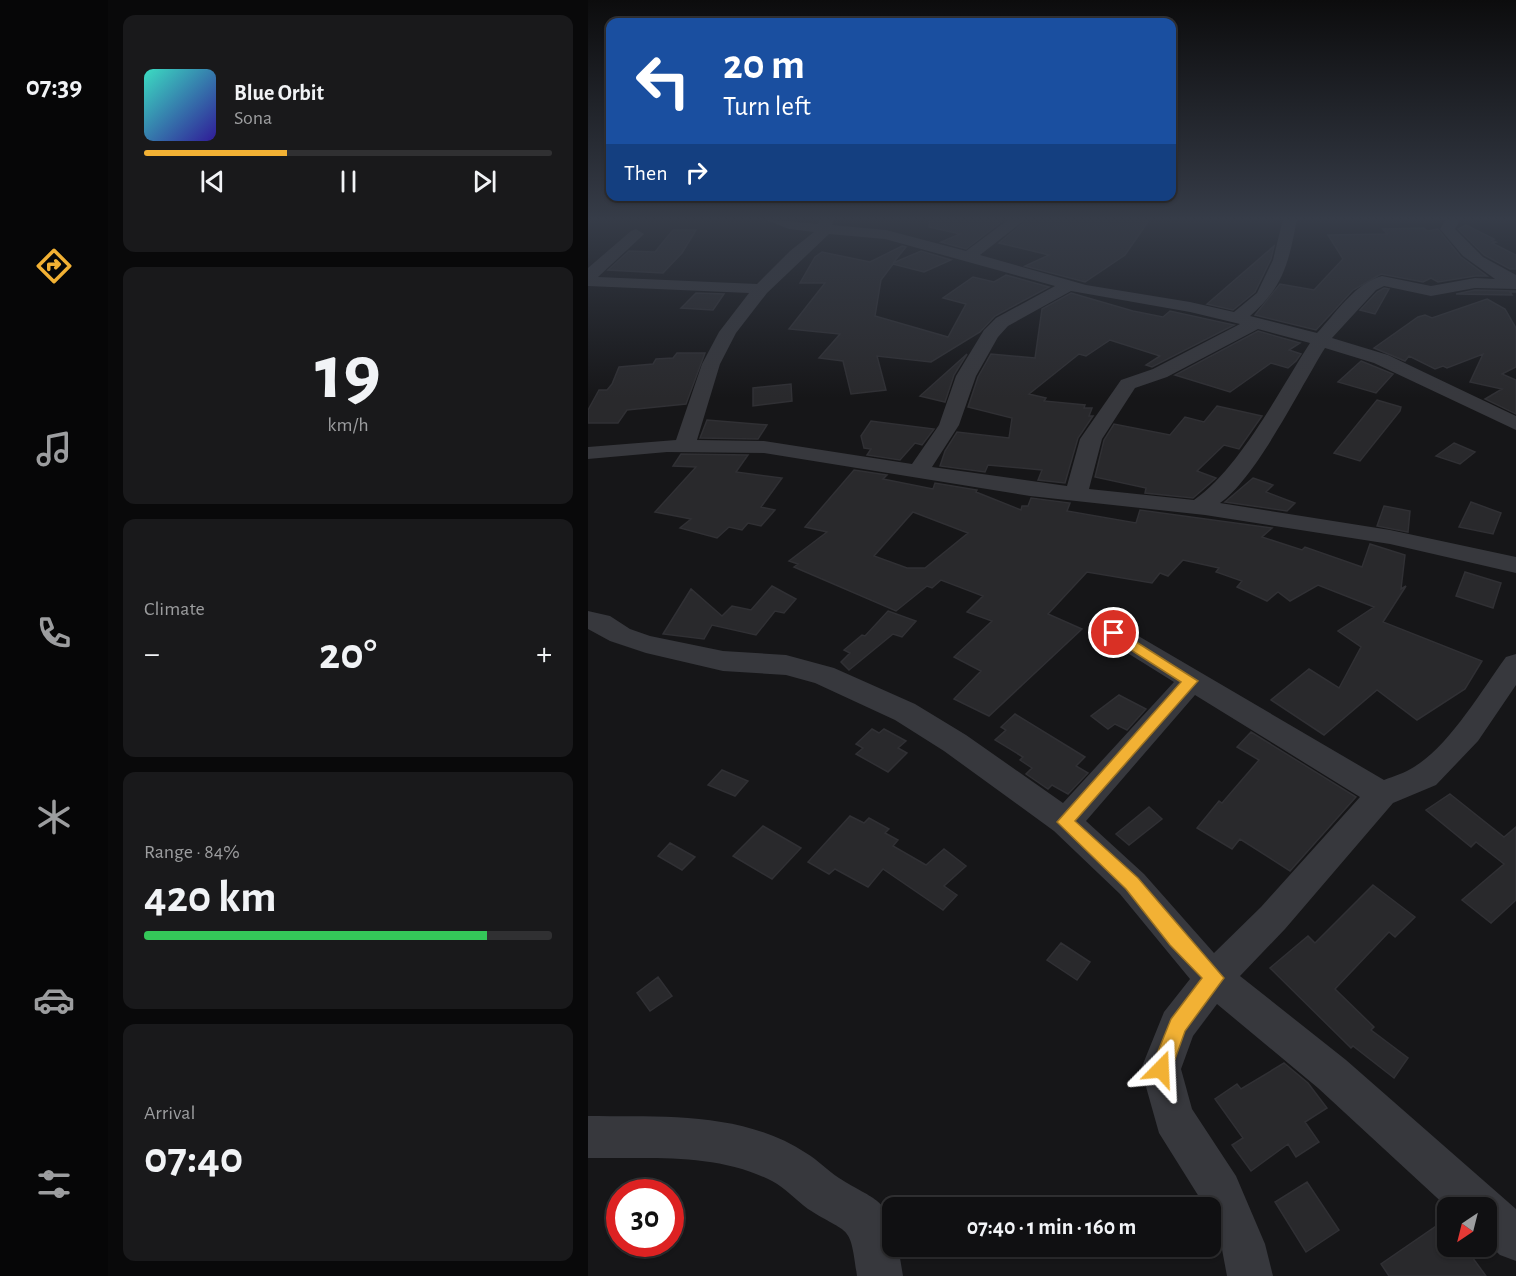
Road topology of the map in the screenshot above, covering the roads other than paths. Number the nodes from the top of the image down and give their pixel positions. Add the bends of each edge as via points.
1 (588, 279) edge
2 (771, 279) edge
3 (1043, 279) edge
4 (1272, 279) edge
5 (1516, 282) edge
6 (1068, 286) junction
7 (761, 289) junction
8 (1247, 320) junction
9 (1320, 341) junction
10 (1516, 424) edge
11 (684, 446) junction
12 (588, 453) edge
13 (918, 471) junction
14 (1076, 495) junction
15 (1198, 508) junction
16 (1512, 568) edge
17 (588, 620) edge
18 (1114, 633) dead end
19 (1516, 664) edge
20 (1191, 681) junction
21 (1382, 794) junction
22 (1065, 822) junction
23 (1214, 978) junction
24 (588, 1137) edge
25 (1469, 1197) edge
26 (1497, 1222) edge
27 (1516, 1239) edge
28 (880, 1276) edge
29 (1250, 1276) edge

1 - 7 street
2 - 7 street
3 - 6 street
4 - 8 street
5 - 9 street via 1475,283 1428,291 1379,281 1360,296
6 - 8 street
6 - 13 street via 1002,322 990,334 966,376 949,425
7 - 11 street via 728,332 711,364
8 - 9 street
8 - 14 street via 1160,373 1128,384 1091,439
9 - 10 street via 1381,358
9 - 15 street via 1248,458 1221,492
11 - 12 street
11 - 13 street via 764,447
13 - 14 street
14 - 15 street
15 - 16 street via 1390,537
17 - 22 street via 601,622 620,635 646,644 723,661 786,665 824,675 905,712
18 - 20 street
19 - 21 street via 1444,759 1425,776
20 - 21 street
20 - 22 street
21 - 23 street via 1273,918
22 - 23 street via 1132,884
23 - 25 street via 1332,1074
23 - 29 street via 1178,1025 1161,1069 1174,1118 1221,1191 1243,1244
24 - 28 street via 702,1139 755,1150 790,1167 824,1194 859,1213 873,1229
26 - 27 street

